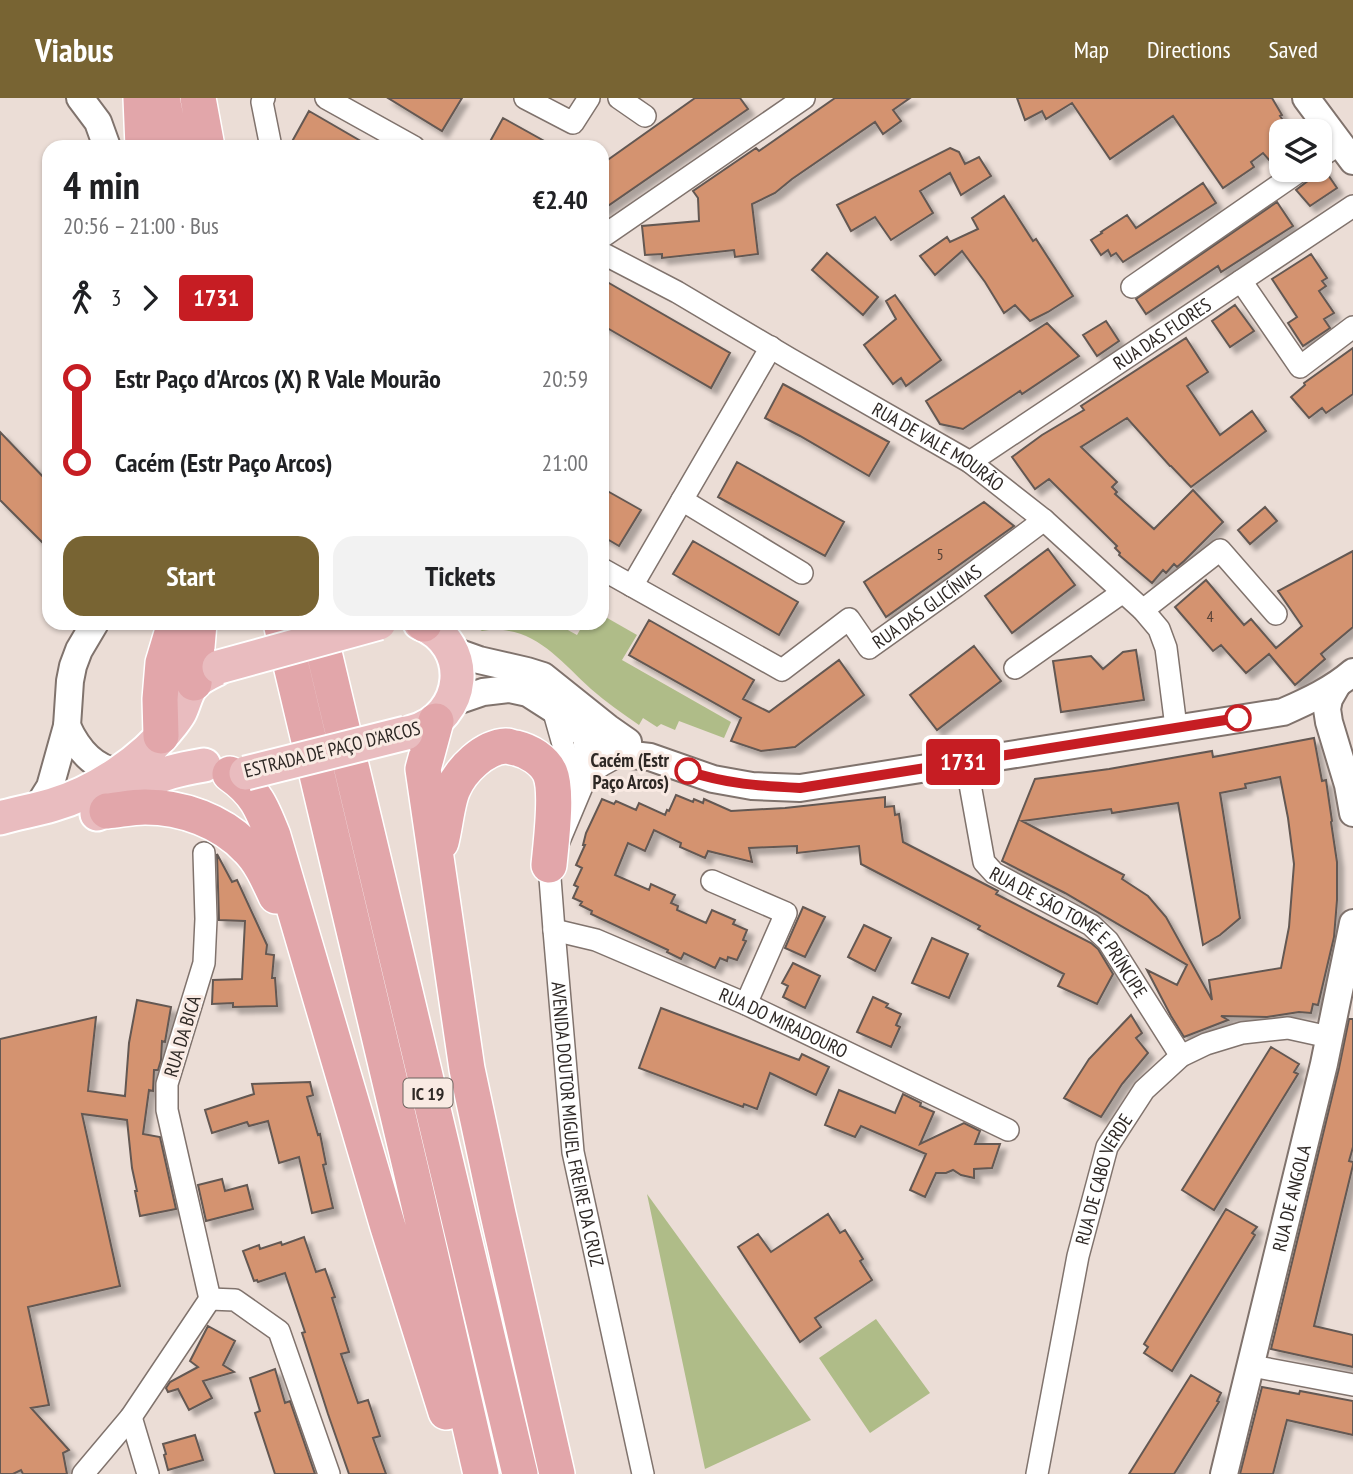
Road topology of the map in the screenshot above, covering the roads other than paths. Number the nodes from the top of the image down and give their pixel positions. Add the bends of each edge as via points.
1 (80, 98) edge
2 (141, 98) edge
3 (162, 98) edge
4 (264, 98) edge
5 (326, 98) edge
6 (525, 98) edge
7 (589, 98) edge
8 (619, 98) edge
9 (804, 98) edge
10 (1306, 98) edge
11 (645, 116) dead end
12 (104, 140) edge
13 (143, 140) edge
14 (171, 140) edge
15 (270, 140) edge
16 (401, 140) edge
17 (1337, 154) edge
18 (1284, 182) edge
19 (1353, 206) edge
20 (609, 232) edge
21 (609, 257) edge
22 (1241, 281) junction
23 (1132, 287) dead end
24 (1353, 327) edge
25 (771, 347) junction
26 (970, 462) junction
27 (682, 500) junction
28 (1044, 520) junction
29 (609, 573) edge
30 (802, 573) dead end
31 (632, 586) junction
32 (1123, 592) junction
33 (1143, 610) junction
34 (1276, 614) dead end
35 (91, 630) edge
36 (173, 630) edge
37 (198, 630) edge
38 (283, 630) edge
39 (319, 630) edge
40 (362, 630) edge
41 (432, 630) edge
42 (451, 650) junction
43 (1014, 668) dead end
44 (1345, 679) edge
45 (189, 699) junction
46 (564, 705) junction
47 (1283, 712) junction
48 (431, 719) junction
49 (67, 726) junction
50 (1177, 727) junction
51 (584, 734) junction
52 (1335, 740) junction
53 (637, 755) junction
54 (966, 762) junction
55 (227, 770) junction
56 (119, 772) junction
57 (586, 777) junction
58 (107, 811) junction
59 (1353, 813) edge
60 (15, 814) edge
61 (553, 823) junction
62 (0, 841) edge
63 (204, 853) dead end
64 (549, 865) junction
65 (436, 866) junction
66 (712, 881) dead end
67 (1353, 923) edge
68 (554, 930) junction
69 (316, 981) junction
70 (746, 1004) junction
71 (1329, 1037) junction
72 (1181, 1056) junction
73 (1008, 1130) dead end
74 (211, 1299) junction
75 (1252, 1366) junction
76 (1353, 1385) edge
77 (131, 1417) junction
78 (83, 1474) edge
79 (148, 1474) edge
80 (329, 1474) edge
81 (475, 1474) edge
82 (481, 1474) edge
83 (520, 1474) edge
84 (557, 1474) edge
85 (643, 1474) edge
86 (1037, 1474) edge
87 (1224, 1474) edge

1 - 12 street
2 - 13 highway
3 - 14 highway
4 - 15 street
5 - 16 street
6 - 7 street via 573,123
8 - 11 street
9 - 20 street
10 - 17 street
18 - 23 street
19 - 22 street, RUA DAS FLORES
21 - 25 street, RUA DE VALE MOURÃO
22 - 24 street via 1300,367
22 - 26 street, RUA DAS FLORES
25 - 26 street, RUA DE VALE MOURÃO
25 - 27 street
26 - 28 street, RUA DE VALE MOURÃO
27 - 30 street
27 - 31 street
28 - 31 street, RUA DAS GLICÍNIAS via 869,648 849,619 782,670
28 - 32 street, RUA DE VALE MOURÃO
29 - 31 street, RUA DAS GLICÍNIAS
32 - 33 street, RUA DE VALE MOURÃO
32 - 43 street
33 - 34 street via 1220,550
33 - 50 street, RUA DE VALE MOURÃO via 1159,629 1166,648
35 - 49 street via 70,681
36 - 45 highway via 163,663 160,699
37 - 45 highway
38 - 82 highway, IC 19
39 - 83 highway, IC 19
40 - 45 main road, bridge
41 - 42 main road, ESTRADA DE PAÇO D'ARCOS
42 - 46 street, ESTRADA DE PAÇO D'ARCOS via 543,676
42 - 48 main road via 458,677 456,690
44 - 47 street
44 - 52 street via 1327,709
45 - 55 main road via 181,728 185,742 193,755
45 - 56 main road
46 - 48 street, ESTRADA DE PAÇO D'ARCOS via 509,689 483,692
46 - 51 street, ESTRADA DE PAÇO D'ARCOS
46 - 53 street, ESTRADA DE PAÇO D'ARCOS via 608,728
46 - 61 street via 570,769
47 - 50 street
47 - 52 street via 1308,718
48 - 55 main road, ESTRADA DE PAÇO D'ARCOS, bridge
48 - 65 highway via 423,769
49 - 56 street via 92,760
49 - 60 street via 50,787 40,803
50 - 54 street
51 - 53 street, ESTRADA DE PAÇO D'ARCOS
51 - 57 street, AVENIDA DOUTOR MIGUEL FREIRE DA CRUZ
52 - 59 street
53 - 54 street via 713,779 800,788
53 - 57 street via 602,764
54 - 72 street, RUA DE SÃO TOMÉ E PRÍNCIPE via 984,862 994,873 1091,925 1108,941
55 - 58 main road, ESTRADA DE PAÇO D'ARCOS via 169,771
55 - 69 highway via 253,794 264,813
56 - 60 main road via 76,797
57 - 64 street, AVENIDA DOUTOR MIGUEL FREIRE DA CRUZ
58 - 62 main road, ESTRADA DE PAÇO D'ARCOS
58 - 69 highway via 176,810 213,823 236,838 267,876 295,947
61 - 64 highway
61 - 65 highway via 553,787 543,763 526,750 505,746 486,752 468,766 452,789
63 - 74 street, RUA DA BICA via 204,963 167,1084 167,1110
64 - 68 street, AVENIDA DOUTOR MIGUEL FREIRE DA CRUZ
65 - 84 highway via 467,1069
66 - 70 street via 786,913
67 - 71 street, RUA DE ANGOLA
68 - 70 street, RUA DO MIRADOURO via 596,940
68 - 85 street, AVENIDA DOUTOR MIGUEL FREIRE DA CRUZ via 573,1152
69 - 81 highway via 453,1436
70 - 73 street, RUA DO MIRADOURO
71 - 72 street, RUA DE CABO VERDE via 1288,1028 1242,1033
71 - 75 street, RUA DE ANGOLA
72 - 86 street, RUA DE CABO VERDE via 1144,1090 1107,1147 1078,1256
74 - 77 street
74 - 80 street via 235,1300 279,1331
75 - 76 street
75 - 87 street, RUA DE ANGOLA
77 - 78 street
77 - 79 street

